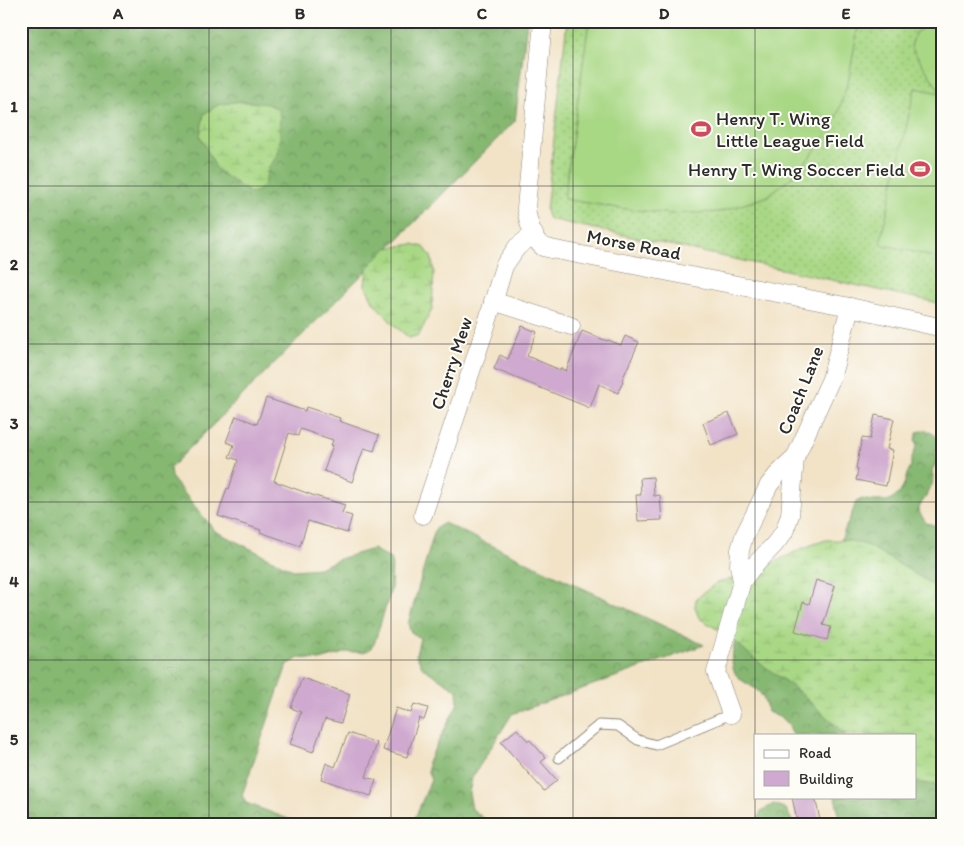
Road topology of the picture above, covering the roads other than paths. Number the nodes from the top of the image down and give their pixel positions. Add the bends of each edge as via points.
1 (543, 21) edge
2 (534, 234) junction
3 (493, 302) junction
4 (850, 307) junction
5 (571, 326) dead end
6 (943, 328) edge
7 (795, 458) junction
8 (423, 515) dead end
9 (742, 581) junction
10 (731, 714) joint
11 (559, 758) dead end

1 - 2 street via 526,208
2 - 3 street, Cherry Mew via 512,253 504,266
2 - 4 street, Morse Road via 543,247
3 - 5 street
3 - 8 street, Cherry Mew
4 - 6 street, Morse Road
4 - 7 street, Coach Lane via 831,379
7 - 9 street, Coach Lane via 790,515 784,532
7 - 9 street, Coach Lane via 769,485 744,536 739,566
9 - 10 street, Coach Lane via 716,672
10 - 11 lane via 656,745 638,740 618,726 599,725

